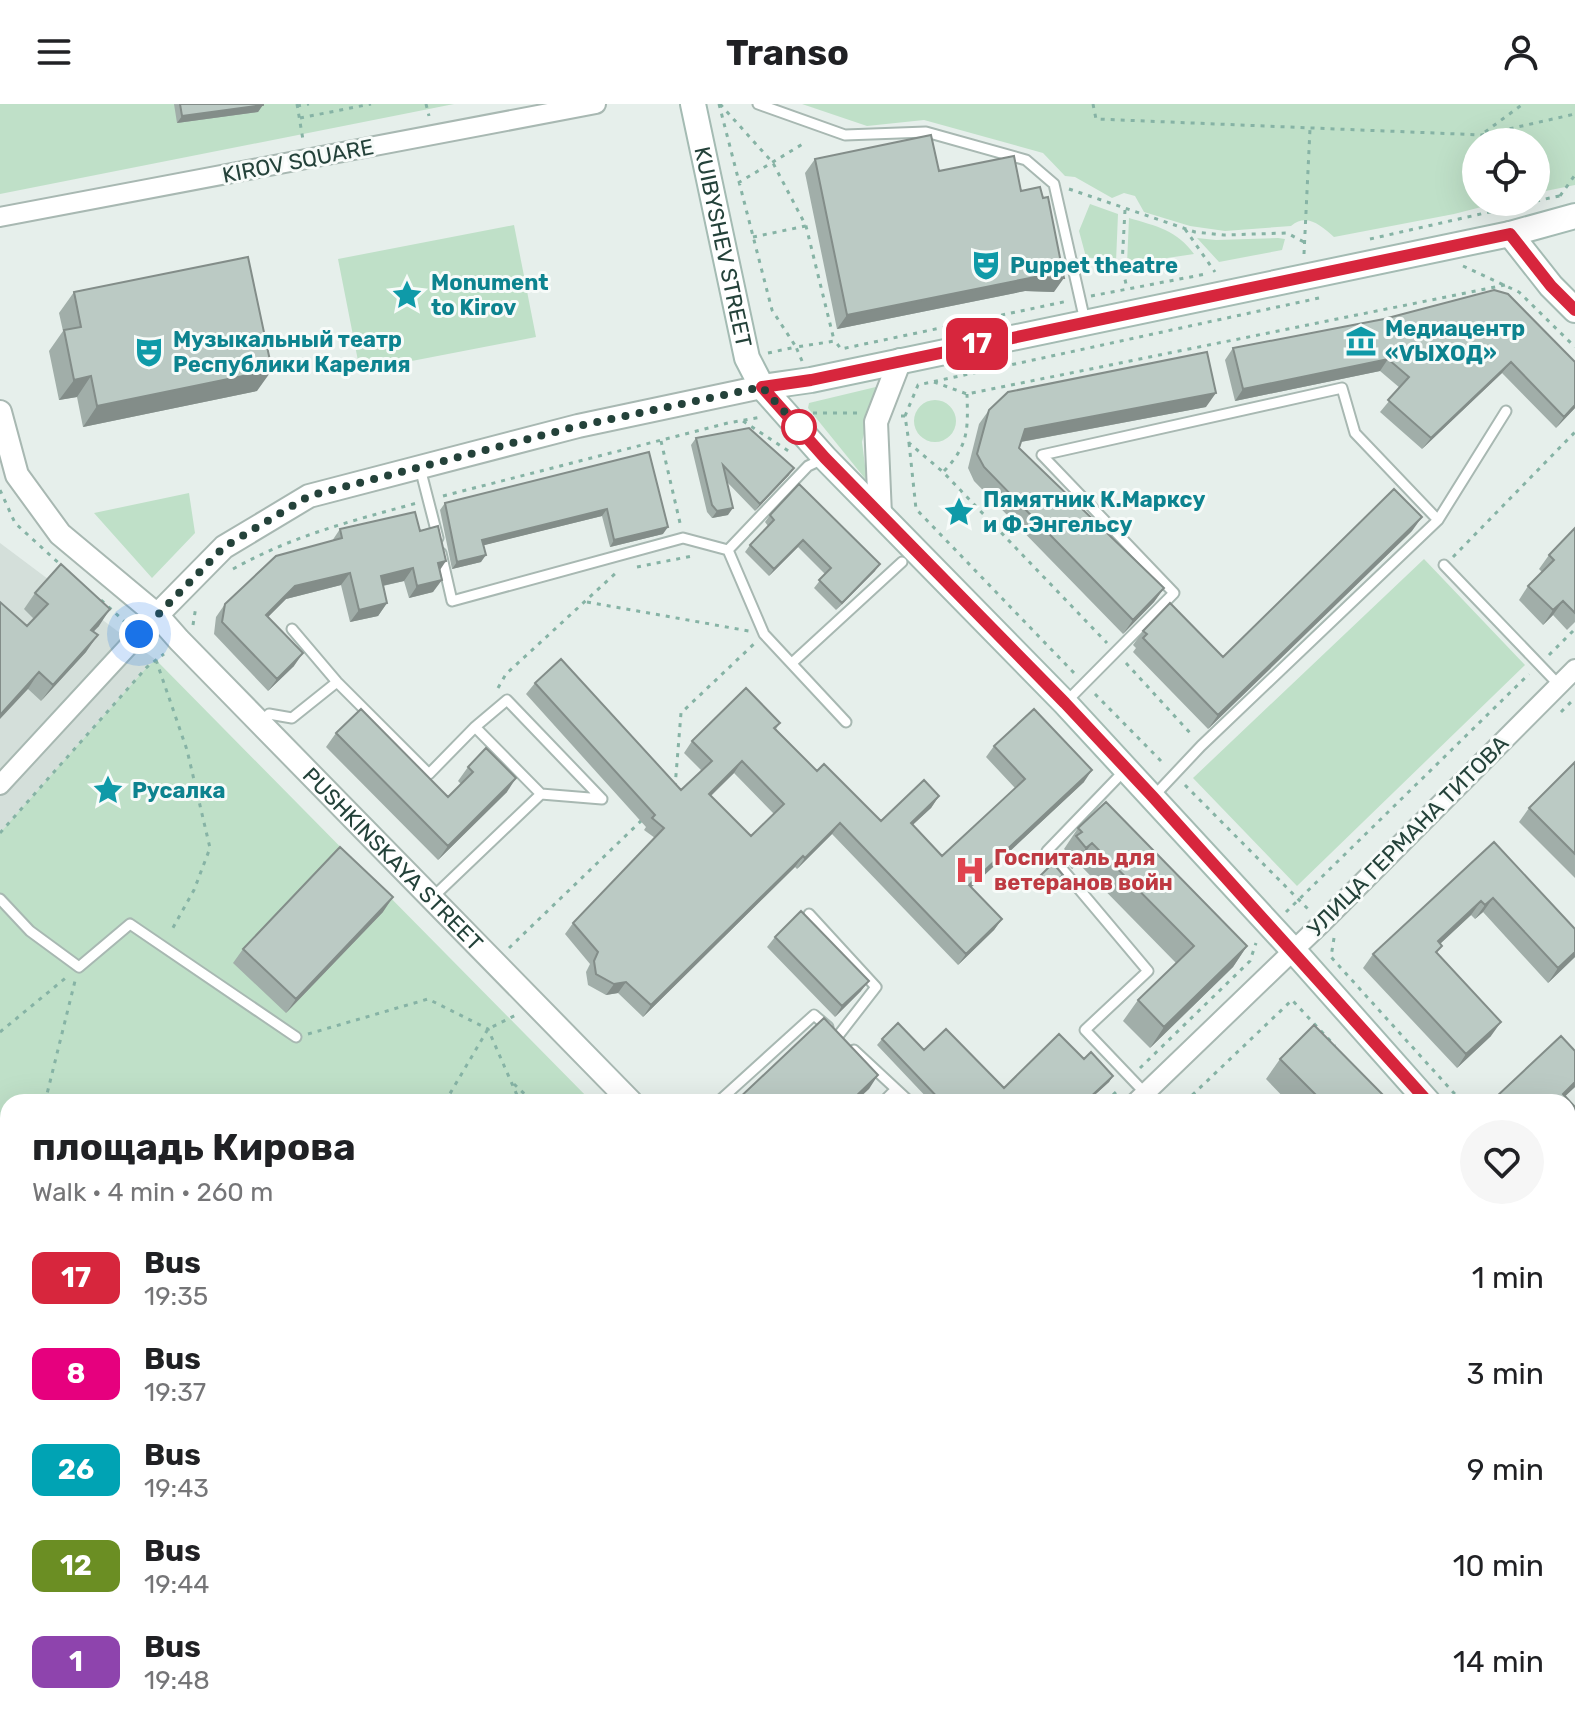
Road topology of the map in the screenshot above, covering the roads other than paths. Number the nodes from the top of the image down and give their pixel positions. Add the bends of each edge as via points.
1 (596, 104) edge
2 (693, 104) edge
3 (758, 104) edge
4 (1575, 216) edge
5 (0, 217) edge
6 (1510, 234) junction
7 (1082, 310) junction
8 (1575, 310) edge
9 (900, 360) junction
10 (762, 387) junction
11 (1506, 411) dead end
12 (0, 412) edge
13 (825, 458) junction
14 (420, 468) junction
15 (880, 515) junction
16 (1438, 520) junction
17 (728, 550) junction
18 (902, 562) dead end
19 (1444, 565) road end
20 (157, 615) junction
21 (292, 629) dead end
22 (792, 663) junction
23 (1575, 669) edge
24 (337, 682) junction
25 (1559, 685) junction
26 (1065, 703) junction
27 (846, 722) dead end
28 (259, 723) junction
29 (475, 727) junction
30 (1126, 769) junction
31 (0, 785) edge
32 (541, 794) junction
33 (1153, 797) junction
34 (0, 899) edge
35 (430, 899) junction
36 (809, 914) edge
37 (1293, 950) junction
38 (838, 1036) junction
39 (296, 1037) road end
40 (896, 1089) junction
41 (623, 1094) edge
42 (727, 1094) edge
43 (891, 1094) edge
44 (901, 1094) edge
45 (1139, 1094) edge
46 (1143, 1094) edge
47 (1421, 1094) edge

1 - 5 street, KIROV SQUARE
2 - 10 main road, KUIBYSHEV STREET via 747,358
3 - 7 lane via 845,135 926,132 1026,160 1054,184
4 - 6 main road
6 - 7 main road
6 - 8 main road
7 - 9 main road
9 - 10 main road
9 - 15 street via 876,422
10 - 13 main road, KUIBYSHEV STREET
10 - 14 street via 578,426
11 - 16 lane
12 - 20 street, PUSHKINSKAYA STREET via 17,475 60,534
13 - 15 main road, KUIBYSHEV STREET
13 - 17 lane via 808,466
14 - 17 lane via 452,601 683,538
14 - 20 street via 309,496 224,547
15 - 26 main road, KUIBYSHEV STREET
16 - 26 lane via 1355,433 1342,388 1042,455 1174,593
16 - 33 lane
17 - 22 lane via 764,634
18 - 22 lane
19 - 25 lane
20 - 28 street, PUSHKINSKAYA STREET
20 - 31 street
21 - 24 lane
22 - 27 lane
23 - 25 street, УЛИЦА ГЕРМАНА ТИТОВА
24 - 28 lane via 292,718 269,714
24 - 29 lane via 429,774
25 - 37 street, УЛИЦА ГЕРМАНА ТИТОВА
26 - 30 main road, KUIBYSHEV STREET
28 - 35 street, PUSHKINSKAYA STREET
29 - 32 lane
29 - 32 lane via 507,700 602,799
30 - 33 main road, KUIBYSHEV STREET
30 - 45 lane via 1047,851 1148,971 1085,1030 1131,1077
32 - 35 lane
33 - 37 main road, KUIBYSHEV STREET
34 - 39 lane via 30,931 79,967 130,924
35 - 41 street, PUSHKINSKAYA STREET
36 - 38 lane via 876,987
37 - 46 street, УЛИЦА ГЕРМАНА ТИТОВА
37 - 47 main road, KUIBYSHEV STREET
38 - 40 lane
38 - 42 lane via 814,1015
40 - 43 lane
40 - 44 lane

